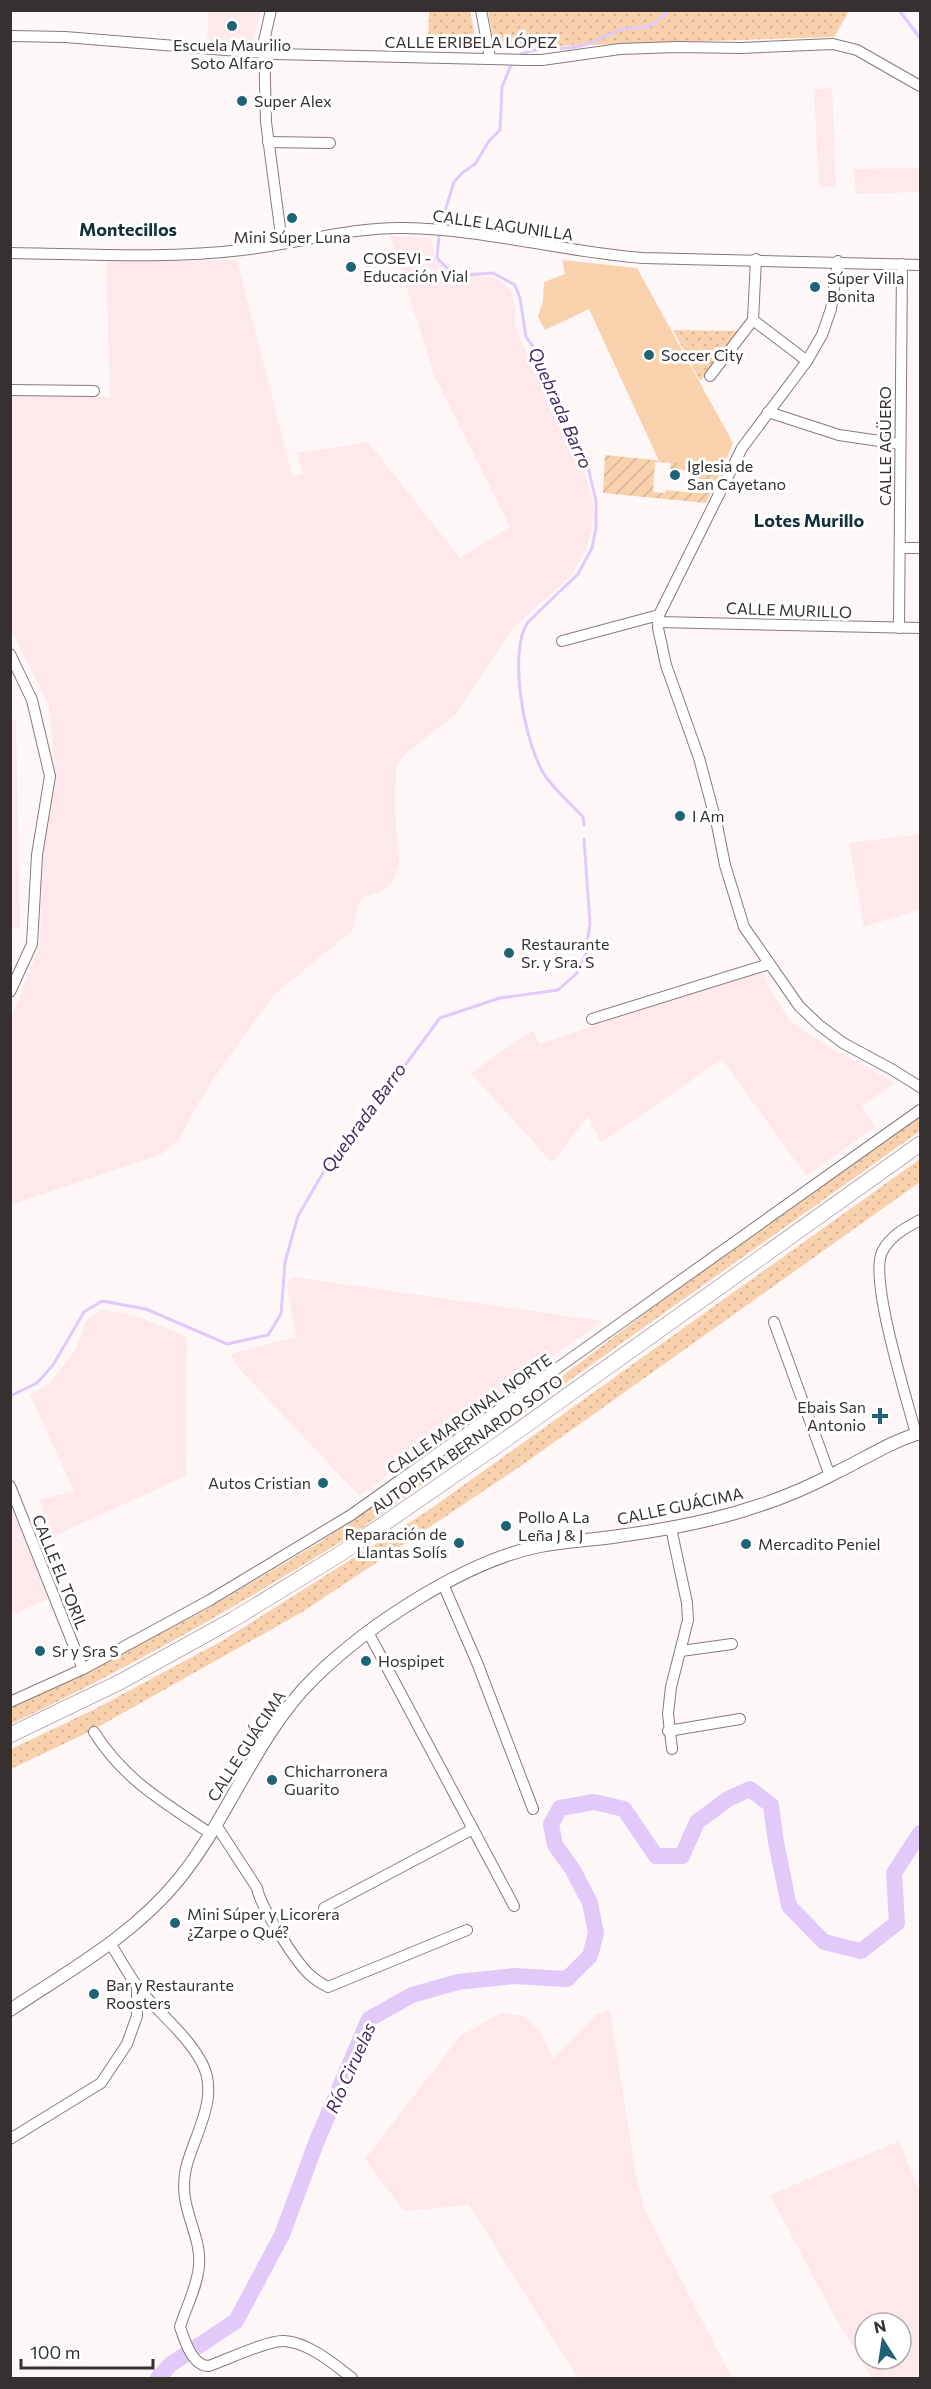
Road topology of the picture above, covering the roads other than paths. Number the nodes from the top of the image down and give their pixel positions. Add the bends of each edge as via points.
1 (271, 10) edge
2 (481, 10) edge
3 (10, 36) edge
4 (264, 52) junction
5 (490, 58) junction
6 (921, 86) edge
7 (268, 142) junction
8 (330, 143) dead end
9 (282, 243) junction
10 (10, 253) edge
11 (756, 259) junction
12 (838, 261) junction
13 (902, 264) junction
14 (921, 264) edge
15 (753, 320) junction
16 (807, 361) junction
17 (710, 376) dead end
18 (10, 390) edge
19 (94, 391) dead end
20 (768, 412) junction
21 (900, 444) junction
22 (900, 548) junction
23 (921, 548) edge
24 (658, 619) junction
25 (898, 627) junction
26 (921, 628) edge
27 (562, 641) dead end
28 (10, 654) edge
29 (769, 964) junction
30 (10, 992) edge
31 (592, 1019) dead end
32 (921, 1088) edge
33 (921, 1110) edge
34 (921, 1144) edge
35 (921, 1220) edge
36 (774, 1322) dead end
37 (918, 1433) edge
38 (830, 1476) junction
39 (10, 1486) edge
40 (671, 1528) junction
41 (443, 1584) junction
42 (368, 1632) junction
43 (732, 1644) dead end
44 (681, 1651) junction
45 (82, 1669) junction
46 (10, 1702) edge
47 (740, 1719) dead end
48 (668, 1731) junction
49 (94, 1732) dead end
50 (10, 1735) edge
51 (672, 1749) dead end
52 (533, 1809) dead end
53 (215, 1826) junction
54 (473, 1829) junction
55 (514, 1906) dead end
56 (324, 1908) dead end
57 (466, 1930) dead end
58 (110, 1943) junction
59 (137, 1986) junction
60 (10, 2010) edge
61 (10, 2139) edge
62 (352, 2379) edge

1 - 4 street
2 - 5 street
3 - 4 street, CALLE ERIBELA LÓPEZ
4 - 5 street, CALLE ERIBELA LÓPEZ
4 - 7 street
5 - 6 street, CALLE ERIBELA LÓPEZ via 542,60 620,50 833,44 857,50
7 - 8 street
7 - 9 street
9 - 10 street, CALLE LAGUNILLA via 190,253
9 - 11 street, CALLE LAGUNILLA via 386,229 435,229 597,254
11 - 12 street, CALLE LAGUNILLA
11 - 15 street
12 - 13 street, CALLE LAGUNILLA
12 - 16 street via 831,309
13 - 14 street, CALLE LAGUNILLA
13 - 21 street, CALLE AGÜERO
15 - 16 street
15 - 17 street
16 - 20 street
18 - 19 street
20 - 21 street via 839,435
20 - 24 street via 742,448
21 - 22 street, CALLE AGÜERO
22 - 23 street
22 - 25 street, CALLE AGÜERO
24 - 25 street, CALLE MURILLO
24 - 27 street, CALLE MURILLO
24 - 29 street via 666,665 699,758 740,917
25 - 26 street, CALLE MURILLO
28 - 30 street via 32,700 50,776 37,855 32,944
29 - 31 street
29 - 32 street via 799,1006 819,1026
33 - 45 street, CALLE MARGINAL NORTE via 351,1515 210,1600
34 - 50 highway, AUTOPISTA BERNARDO SOTO via 340,1554 182,1648
35 - 37 street via 887,1244 881,1254 879,1274 886,1320
36 - 38 street
37 - 38 main road, CALLE GUÁCIMA
38 - 40 main road, CALLE GUÁCIMA via 748,1509
39 - 45 street, CALLE EL TORIL
40 - 41 main road, CALLE GUÁCIMA via 526,1550
40 - 44 street via 687,1604 688,1620
41 - 42 main road, CALLE GUÁCIMA
41 - 52 street
42 - 53 main road, CALLE GUÁCIMA via 297,1696
42 - 54 street
43 - 44 street
44 - 48 street via 671,1687
45 - 46 street, CALLE MARGINAL NORTE
47 - 48 street
48 - 51 street
49 - 53 street via 121,1768 148,1792
53 - 57 street via 238,1856 257,1888 259,1899 296,1956 308,1973 328,1987
53 - 58 main road, CALLE GUÁCIMA via 168,1892
54 - 55 street
54 - 56 street
58 - 59 street
58 - 60 main road, CALLE GUÁCIMA
59 - 61 street via 137,2016 127,2044 101,2082
59 - 62 street via 191,2046 209,2085 184,2183 199,2266 180,2327 196,2362 209,2366 283,2341 305,2347

